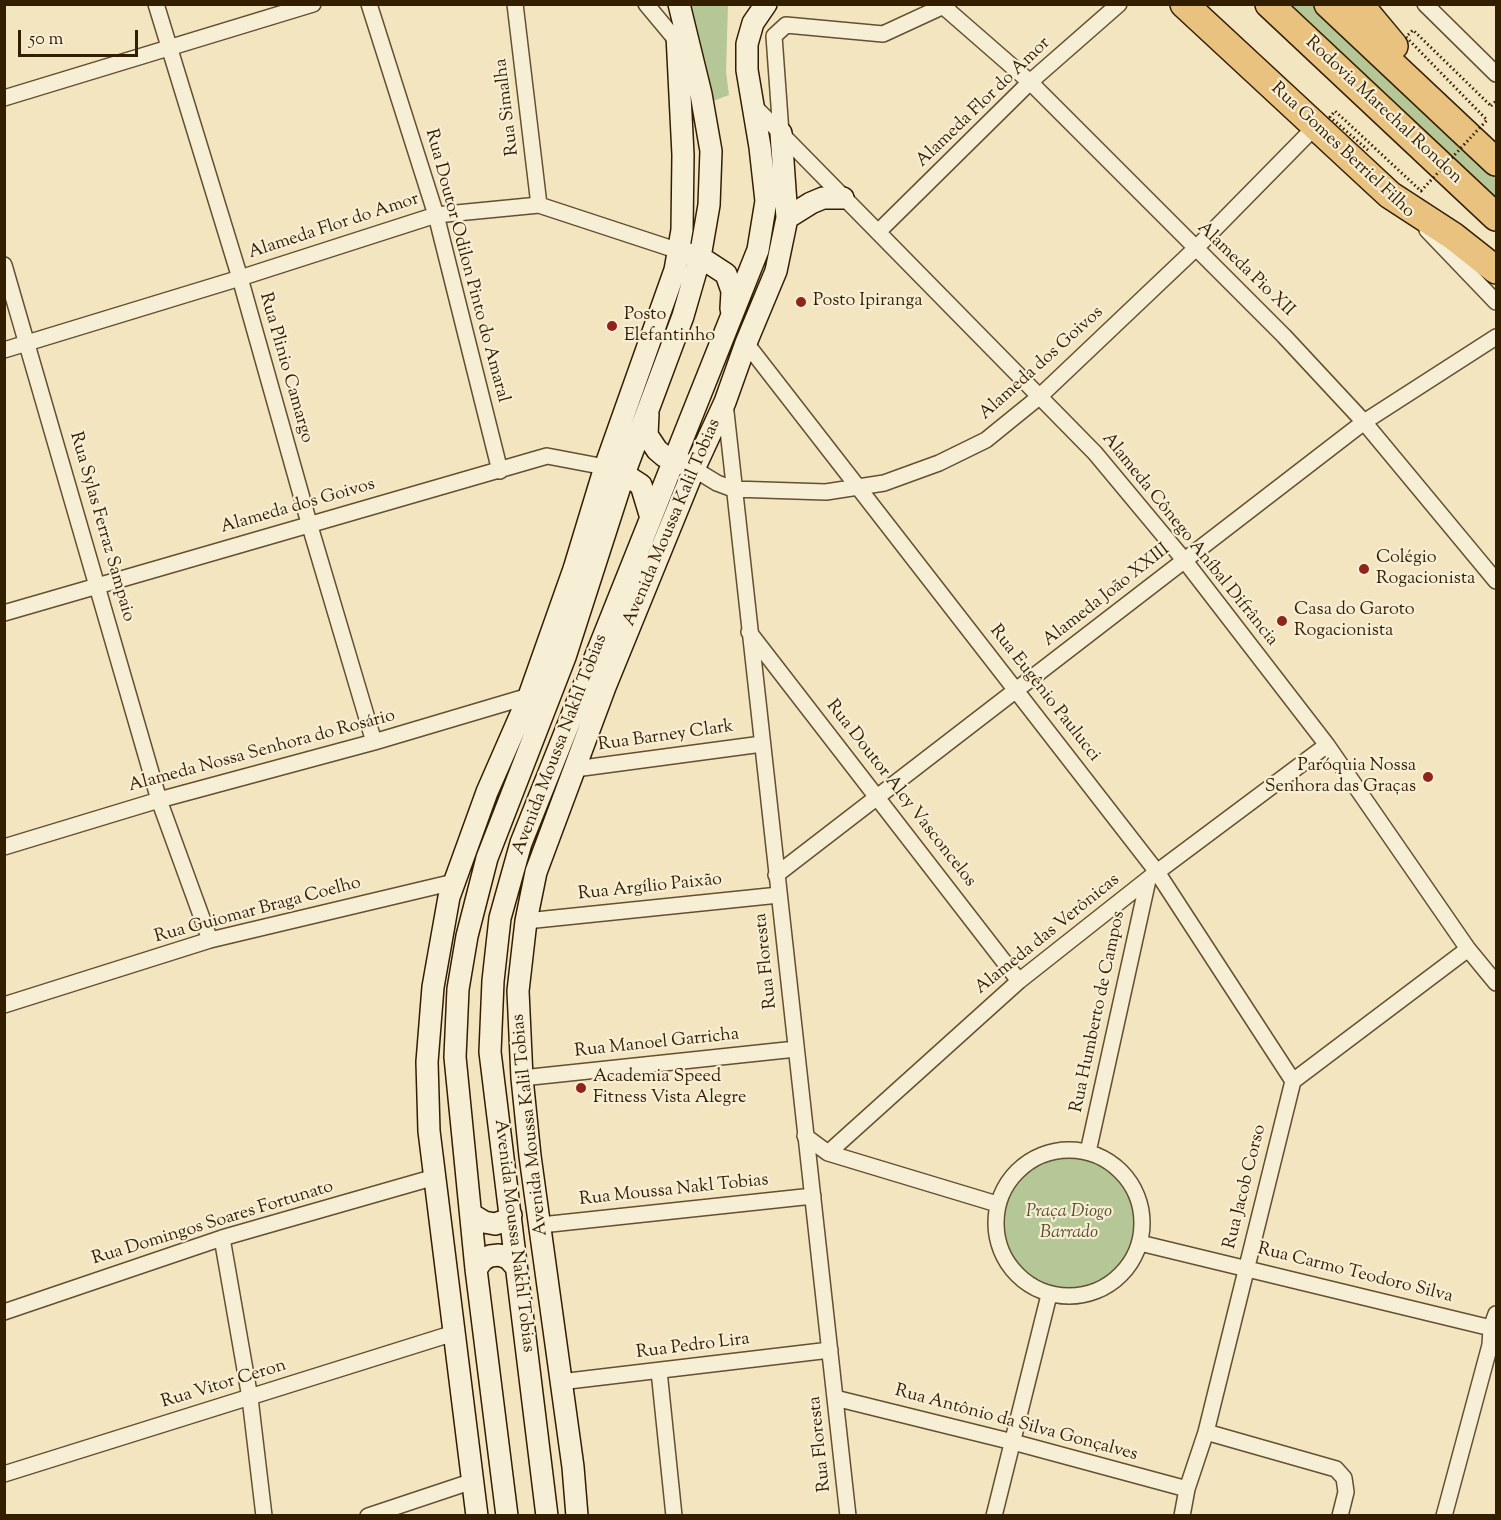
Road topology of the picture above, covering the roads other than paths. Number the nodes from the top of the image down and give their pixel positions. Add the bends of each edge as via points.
1 (156, 4) edge
2 (313, 4) edge
3 (369, 4) edge
4 (515, 4) edge
5 (646, 4) edge
6 (766, 4) edge
7 (1119, 4) edge
8 (1184, 4) edge
9 (1269, 4) edge
10 (1328, 4) edge
11 (1359, 4) edge
12 (1425, 4) edge
13 (946, 6) edge
14 (679, 8) edge
15 (676, 39) junction
16 (170, 48) junction
17 (1497, 74) edge
18 (1030, 82) junction
19 (4, 98) edge
20 (753, 105) junction
21 (1315, 127) junction
22 (781, 133) junction
23 (1497, 162) edge
24 (1390, 195) junction
25 (843, 198) junction
26 (539, 205) junction
27 (436, 215) junction
28 (1497, 217) edge
29 (787, 218) junction
30 (878, 232) junction
31 (1195, 249) junction
32 (758, 250) junction
33 (780, 254) junction
34 (700, 257) junction
35 (677, 261) junction
36 (4, 265) edge
37 (1497, 270) edge
38 (240, 278) junction
39 (1497, 302) edge
40 (683, 316) junction
41 (730, 322) junction
42 (1497, 337) edge
43 (28, 343) junction
44 (746, 343) junction
45 (4, 350) edge
46 (707, 378) junction
47 (727, 395) junction
48 (1039, 397) junction
49 (649, 404) junction
50 (1364, 422) junction
51 (675, 460) junction
52 (694, 469) junction
53 (500, 471) junction
54 (614, 471) junction
55 (858, 487) junction
56 (733, 489) junction
57 (651, 518) junction
58 (309, 523) junction
59 (601, 546) junction
60 (1185, 561) junction
61 (574, 569) junction
62 (1497, 581) edge
63 (97, 585) junction
64 (4, 613) edge
65 (607, 628) junction
66 (749, 632) junction
67 (604, 687) junction
68 (1017, 690) junction
69 (529, 696) junction
70 (374, 742) junction
71 (762, 744) junction
72 (1327, 745) junction
73 (575, 769) junction
74 (487, 792) junction
75 (878, 797) junction
76 (159, 800) junction
77 (561, 801) junction
78 (521, 843) junction
79 (4, 847) edge
80 (487, 858) junction
81 (776, 875) junction
82 (1153, 876) junction
83 (454, 882) junction
84 (779, 895) junction
85 (526, 921) junction
86 (210, 940) junction
87 (1468, 949) junction
88 (1019, 981) junction
89 (1497, 983) edge
90 (4, 1005) edge
91 (796, 1049) junction
92 (522, 1078) junction
93 (1293, 1081) junction
94 (805, 1136) junction
95 (1088, 1152) junction
96 (828, 1153) junction
97 (435, 1177) junction
98 (813, 1196) junction
99 (997, 1204) junction
100 (471, 1214) junction
101 (511, 1215) junction
102 (540, 1225) junction
103 (222, 1238) junction
104 (1140, 1243) junction
105 (516, 1267) junction
106 (1245, 1268) junction
107 (476, 1269) junction
108 (1049, 1294) junction
109 (4, 1312) edge
110 (1494, 1321) edge
111 (454, 1333) junction
112 (1493, 1349) edge
113 (830, 1350) junction
114 (659, 1371) junction
115 (531, 1375) junction
116 (560, 1382) junction
117 (250, 1398) junction
118 (835, 1398) junction
119 (1206, 1432) junction
120 (1013, 1442) junction
121 (573, 1467) junction
122 (4, 1474) edge
123 (473, 1481) junction
124 (1188, 1489) junction
125 (264, 1515) edge
126 (368, 1515) edge
127 (477, 1515) edge
128 (507, 1515) edge
129 (547, 1515) edge
130 (577, 1515) edge
131 (674, 1515) edge
132 (848, 1515) edge
133 (994, 1515) edge
134 (1182, 1515) edge
135 (1340, 1515) edge
136 (1444, 1515) edge

1 - 16 street, Rua Plinio Camargo
2 - 16 street
3 - 27 street, Rua Doutor Odilon Pinto do Amaral
4 - 26 street, Rua Simalha
5 - 15 street
6 - 20 main road, Avenida Moussa Nakhl Tobias via 753,23 747,44
7 - 18 street, Alameda Flor do Amor
8 - 21 highway, Rua Gomes Berriel Filho
9 - 28 highway, Rodovia Marechal Rondon
10 - 23 highway
11 - 23 highway
12 - 17 street
13 - 18 street, Alameda Pio XII
13 - 22 street via 883,34 786,26 774,36
14 - 15 main road
14 - 34 main road, Avenida Moussa Nakhl Tobias via 711,151 709,205
15 - 35 main road via 683,155 682,230
16 - 19 street
16 - 38 street, Rua Plinio Camargo
18 - 30 street, Alameda Flor do Amor
18 - 31 street, Alameda Pio XII
20 - 22 street, Alameda Cônego Aníbal Difrância
20 - 32 main road, Avenida Moussa Nakhl Tobias via 766,201
21 - 24 highway, Rua Gomes Berriel Filho
21 - 31 street, Alameda dos Goivos
22 - 25 street, Alameda Cônego Aníbal Difrância
22 - 29 main road, Avenida Moussa Kalil Tobias
24 - 37 highway
24 - 39 street, Rua Gomes Berriel Filho
25 - 29 main road via 823,198
25 - 30 street, Alameda Cônego Aníbal Difrância
26 - 27 street, Alameda Flor do Amor
26 - 35 street, Alameda Flor do Amor
27 - 38 street, Alameda Flor do Amor
27 - 53 street, Rua Doutor Odilon Pinto do Amaral
29 - 33 main road, Avenida Moussa Kalil Tobias
30 - 48 street, Alameda Cônego Aníbal Difrância
31 - 48 street, Alameda dos Goivos
31 - 50 street, Alameda Pio XII
32 - 33 main road
32 - 41 main road, Avenida Moussa Nakhl Tobias
33 - 44 main road, Avenida Moussa Kalil Tobias
34 - 35 main road
34 - 40 main road, Avenida Moussa Nakhl Tobias
34 - 41 main road via 726,274 732,291
35 - 40 main road
35 - 54 main road
36 - 43 street, Rua Sylas Ferraz Sampaio
38 - 43 street, Alameda Flor do Amor
38 - 58 street, Rua Plinio Camargo
40 - 49 main road, Avenida Moussa Nakhl Tobias
41 - 46 main road, Avenida Moussa Nakhl Tobias
42 - 50 street, Alameda João XXIII
43 - 45 street, Alameda Flor do Amor
43 - 63 street, Rua Sylas Ferraz Sampaio
44 - 47 main road, Avenida Moussa Kalil Tobias
44 - 55 street, Rua Eugênio Paulucci
46 - 47 main road
46 - 51 main road, Avenida Moussa Nakhl Tobias
47 - 52 main road, Avenida Moussa Kalil Tobias
47 - 56 street, Rua Floresta
48 - 55 street, Alameda dos Goivos via 986,440 939,464 884,483
48 - 60 street, Alameda Cônego Aníbal Difrância via 1095,453
49 - 51 main road via 647,435 657,450
49 - 54 main road, Avenida Moussa Nakhl Tobias
50 - 60 street, Alameda João XXIII
50 - 62 street, Alameda Pio XII
51 - 52 main road
51 - 57 main road, Avenida Moussa Nakhl Tobias
52 - 56 street, Alameda dos Goivos
52 - 67 main road, Avenida Moussa Kalil Tobias
53 - 54 street, Alameda dos Goivos via 548,456
53 - 58 street, Alameda dos Goivos
54 - 57 main road via 641,485
54 - 59 main road, Avenida Moussa Nakhl Tobias
54 - 61 main road
55 - 56 street, Alameda dos Goivos via 826,492
55 - 68 street, Rua Eugênio Paulucci
56 - 66 street, Rua Floresta
57 - 65 main road, Avenida Moussa Nakhl Tobias
58 - 63 street, Alameda dos Goivos
58 - 70 street, Rua Plinio Camargo
59 - 61 main road
59 - 80 main road, Avenida Moussa Nakhl Tobias via 565,657
60 - 68 street, Alameda João XXIII
60 - 72 street, Alameda Cônego Aníbal Difrância
61 - 69 main road
63 - 64 street, Alameda dos Goivos
63 - 76 street, Rua Sylas Ferraz Sampaio
65 - 67 main road
65 - 78 main road, Avenida Moussa Nakhl Tobias
66 - 71 street, Rua Floresta
66 - 75 street, Rua Doutor Alcy Vasconcelos
67 - 73 main road, Avenida Moussa Kalil Tobias
68 - 75 street, Alameda João XXIII
68 - 82 street, Rua Eugênio Paulucci
69 - 70 street, Alameda Nossa Senhora do Rosário
69 - 74 main road
70 - 76 street, Alameda Nossa Senhora do Rosário
71 - 73 street, Rua Barney Clark
71 - 81 street, Rua Floresta
72 - 82 street, Alameda das Verônicas
72 - 87 street, Alameda Cônego Aníbal Difrância
73 - 77 main road, Avenida Moussa Kalil Tobias
74 - 80 main road
74 - 83 main road
75 - 81 street, Alameda João XXIII
75 - 88 street, Rua Doutor Alcy Vasconcelos
76 - 79 street, Alameda Nossa Senhora do Rosário
76 - 86 street, Rua Sylas Ferraz Sampaio
77 - 78 main road
77 - 85 main road, Avenida Moussa Kalil Tobias via 536,872
78 - 101 main road, Avenida Moussa Nakhl Tobias via 500,918 490,1052
80 - 100 main road, Avenida Moussa Nakhl Tobias via 466,936 458,989 455,1057
81 - 84 street, Rua Floresta
82 - 88 street, Alameda das Verônicas
82 - 93 street, Rua Eugênio Paulucci
82 - 95 street, Rua Humberto de Campos
83 - 86 street, Rua Guiomar Braga Coelho
83 - 97 main road via 433,987 427,1062
84 - 85 street, Rua Argílio Paixão
84 - 91 street, Rua Floresta
85 - 92 main road, Avenida Moussa Kalil Tobias via 519,991
86 - 90 street, Rua Guiomar Braga Coelho
87 - 89 street, Alameda Cônego Aníbal Difrância
87 - 93 street
88 - 96 street, Alameda das Verônicas
91 - 92 street, Rua Manoel Garricha
91 - 94 street, Rua Floresta
92 - 102 main road, Avenida Moussa Kalil Tobias
93 - 106 street, Rua Jacob Corso
94 - 96 street
94 - 98 street, Rua Floresta
95 - 99 street via 1042,1154 1022,1166 1006,1183
95 - 104 street via 1109,1162 1127,1178 1138,1198 1143,1220
96 - 99 street
97 - 103 street, Rua Domingos Soares Fortunato
97 - 111 main road
98 - 102 street, Rua Moussa Nakl Tobias
98 - 113 street, Rua Floresta
99 - 108 street via 999,1250 1019,1278
100 - 101 main road via 495,1224
100 - 107 main road, Avenida Moussa Nakhl Tobias
101 - 105 main road, Avenida Moussa Nakhl Tobias
102 - 116 main road, Avenida Moussa Kalil Tobias
103 - 109 street, Rua Domingos Soares Fortunato
103 - 117 street
104 - 106 street, Rua Carmo Teodoro Silva
104 - 108 street via 1130,1264 1115,1281 1095,1292 1072,1297
105 - 107 main road via 499,1255 483,1260
105 - 115 main road, Avenida Moussa Nakhl Tobias
106 - 110 street, Rua Carmo Teodoro Silva
106 - 119 street, Rua Jacob Corso
107 - 128 main road, Avenida Moussa Nakhl Tobias
108 - 120 street
110 - 112 street
111 - 117 street, Rua Vitor Ceron
111 - 123 main road
112 - 136 street
113 - 114 street, Rua Pedro Lira
113 - 118 street, Rua Floresta
114 - 116 street, Rua Pedro Lira
114 - 131 street
115 - 121 main road
115 - 129 main road, Avenida Moussa Nakhl Tobias
116 - 121 main road, Avenida Moussa Kalil Tobias
117 - 122 street, Rua Vitor Ceron
117 - 125 street
118 - 120 street, Rua Antônio da Silva Gonçalves
118 - 132 street, Rua Floresta
119 - 124 street, Rua Jacob Corso
119 - 135 street via 1336,1469 1344,1478 1346,1492
120 - 124 street, Rua Antônio da Silva Gonçalves
120 - 133 street
121 - 130 main road, Avenida Moussa Kalil Tobias
123 - 126 street
123 - 127 main road
124 - 134 street, Rua Jacob Corso

